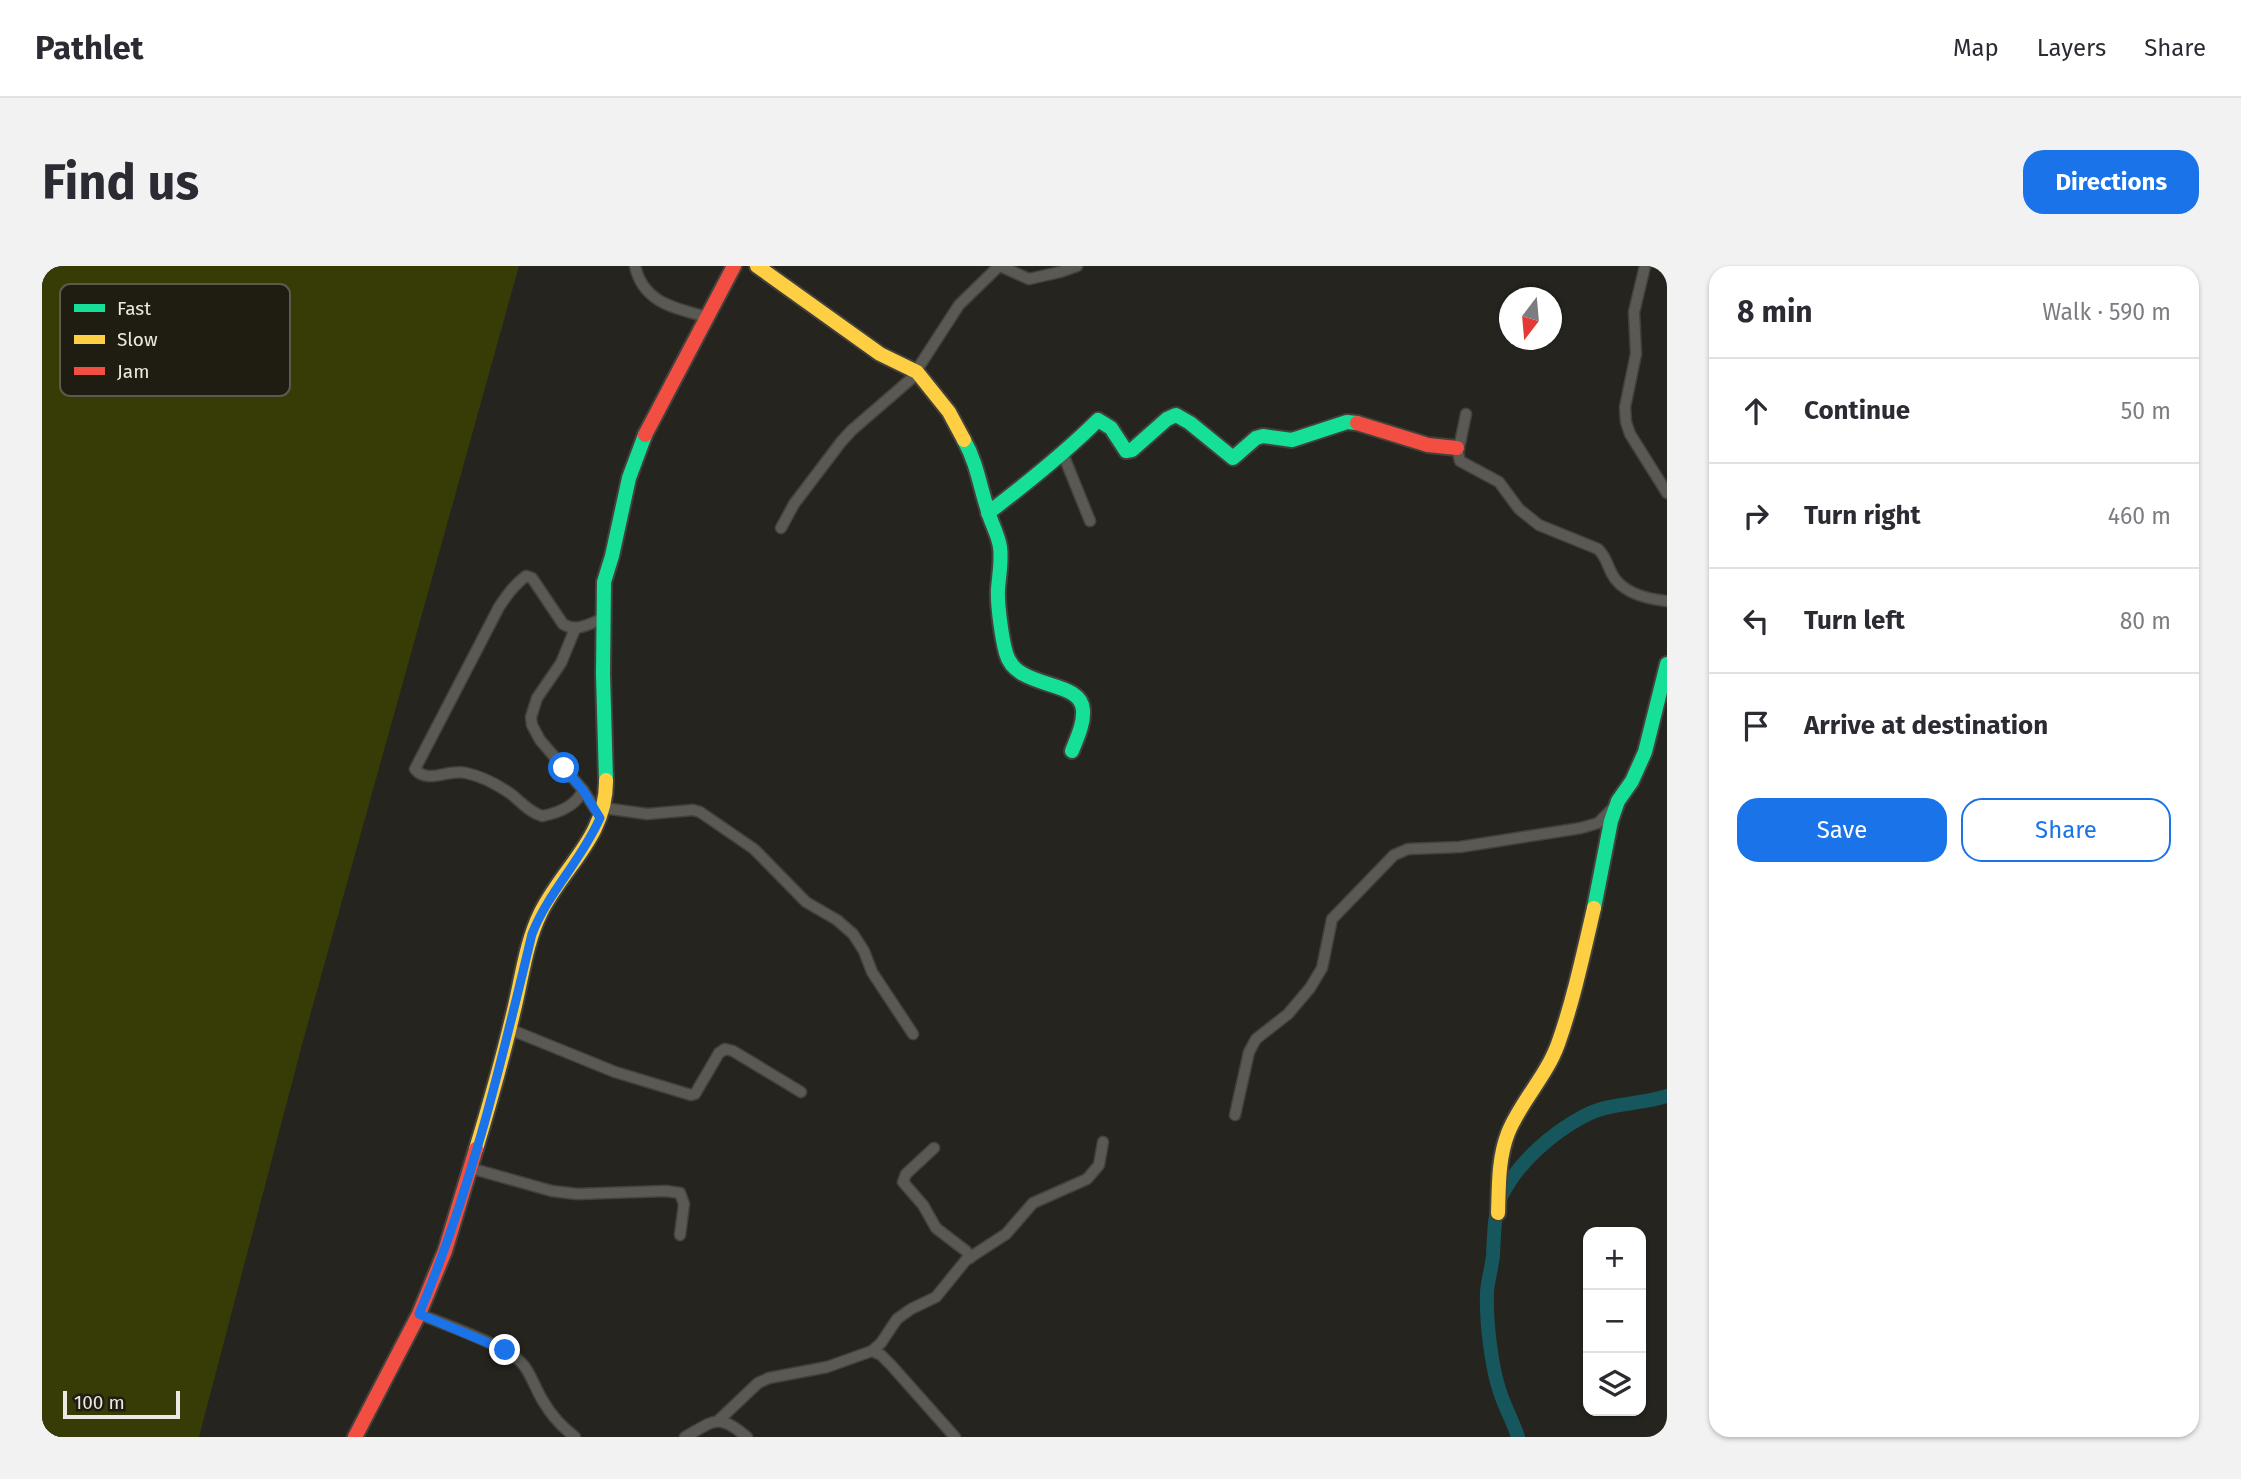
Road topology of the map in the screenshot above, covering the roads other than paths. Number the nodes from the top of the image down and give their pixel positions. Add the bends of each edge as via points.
1 (635, 266) edge
2 (734, 266) edge
3 (757, 266) edge
4 (1000, 266) edge
5 (1077, 266) edge
6 (1645, 266) edge
7 (707, 317) junction
8 (917, 372) junction
9 (1466, 414) dead end
10 (1457, 448) junction
11 (1063, 454) junction
12 (1667, 493) edge
13 (988, 513) junction
14 (1090, 521) dead end
15 (781, 528) dead end
16 (1667, 601) edge
17 (605, 618) junction
18 (575, 629) junction
19 (1667, 664) edge
20 (1072, 751) dead end
21 (583, 790) junction
22 (1618, 801) junction
23 (602, 813) junction
24 (509, 1029) junction
25 (913, 1034) dead end
26 (801, 1092) dead end
27 (1235, 1115) dead end
28 (1103, 1142) dead end
29 (934, 1147) dead end
30 (470, 1168) junction
31 (1498, 1213) dead end
32 (680, 1235) dead end
33 (970, 1258) junction
34 (419, 1314) junction
35 (872, 1351) junction
36 (719, 1420) junction
37 (355, 1437) edge
38 (575, 1437) edge
39 (685, 1437) edge
40 (747, 1437) edge
41 (955, 1437) edge

1 - 7 street via 649,295
2 - 7 street
3 - 8 street via 880,354
4 - 5 street via 1029,279
4 - 8 street via 959,305
6 - 12 street via 1634,312 1636,354 1626,422
7 - 17 street via 647,430 632,469 604,582
8 - 13 street via 965,439
8 - 15 street via 852,429
9 - 10 street
10 - 11 street via 1428,445 1347,422 1292,440 1256,438 1233,458 1176,415 1129,452 1109,425 1098,420
10 - 16 street via 1460,461 1499,482 1527,517 1598,549 1615,579 1634,593
11 - 13 street
11 - 14 street
13 - 20 street via 1000,544 998,601 1009,664 1032,681 1065,690 1082,703
17 - 18 street
17 - 23 street via 606,786
18 - 21 street via 531,717 540,740
18 - 21 street via 563,624 532,578 519,581 499,607 415,769 429,777 454,771 473,775 542,816 570,806
19 - 22 street via 1645,752
21 - 23 street
22 - 27 street via 1598,823 1581,828 1460,847 1408,849 1394,855 1332,919 1322,968 1305,994 1256,1039
22 - 31 street via 1558,1044 1515,1119 1501,1158
23 - 24 street via 582,852 542,910
23 - 25 street via 693,810 742,840 806,902 853,933 872,972
24 - 26 street via 615,1072 691,1095 725,1049
24 - 30 street
28 - 33 street via 1099,1165 1087,1179 1033,1203 1006,1234
29 - 33 street via 903,1182 936,1228
30 - 32 street via 564,1193 680,1193 684,1204
30 - 34 street via 445,1251
33 - 35 street via 936,1297 897,1319
34 - 37 street
34 - 38 street via 519,1359 554,1418
35 - 36 street via 827,1367 758,1382
35 - 41 street via 891,1365
36 - 39 street
36 - 40 street

